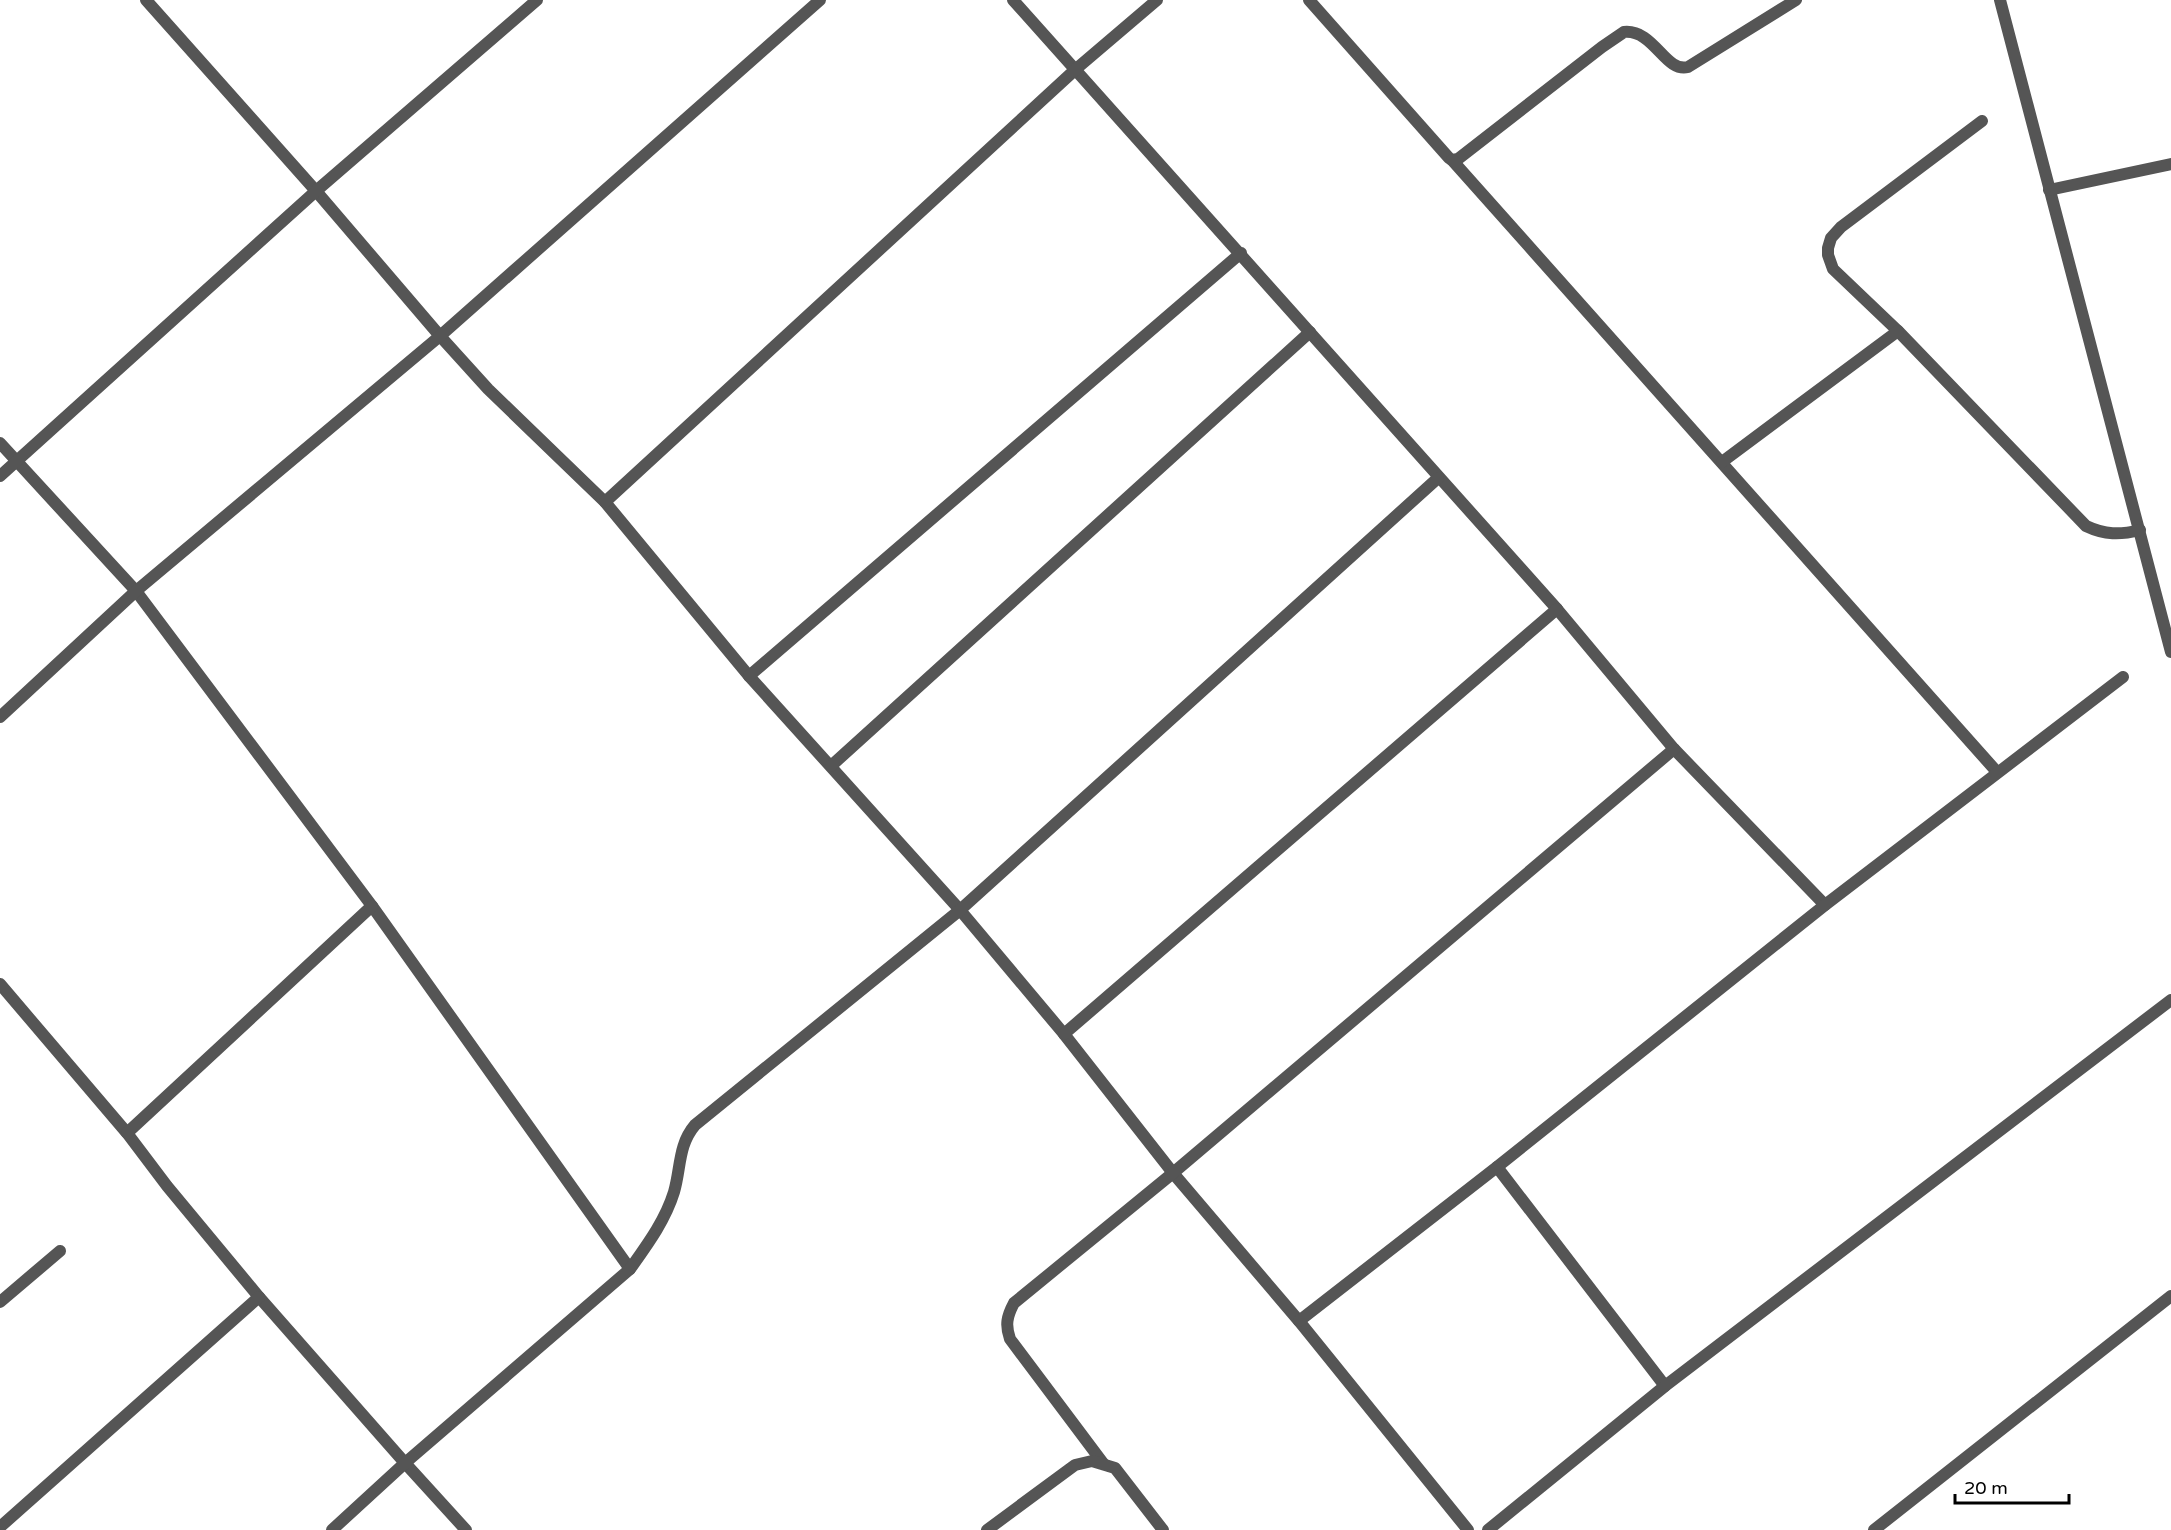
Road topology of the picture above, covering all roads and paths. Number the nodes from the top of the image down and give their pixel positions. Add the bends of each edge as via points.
1 (146, 0) edge
2 (537, 0) edge
3 (820, 0) edge
4 (1013, 0) edge
5 (1157, 0) edge
6 (1309, 0) edge
7 (1796, 0) edge
8 (2000, 0) edge
9 (1076, 69) junction
10 (1982, 121) dead end
11 (1452, 160) junction
12 (2171, 164) edge
13 (2049, 190) junction
14 (316, 191) junction
15 (1241, 253) junction
16 (1898, 331) junction
17 (1310, 332) junction
18 (440, 336) junction
19 (0, 443) edge
20 (16, 462) junction
21 (1722, 462) junction
22 (0, 476) edge
23 (1438, 478) junction
24 (605, 502) junction
25 (2140, 530) junction
26 (136, 591) junction
27 (1557, 609) junction
28 (2171, 652) edge
29 (749, 676) junction
30 (2123, 677) dead end
31 (0, 717) edge
32 (1674, 749) junction
33 (831, 766) junction
34 (1997, 772) junction
35 (1825, 905) junction
36 (372, 906) junction
37 (960, 910) junction
38 (0, 984) edge
39 (2171, 1000) edge
40 (1064, 1034) junction
41 (127, 1133) junction
42 (1497, 1167) junction
43 (1173, 1173) junction
44 (60, 1251) dead end
45 (630, 1269) junction
46 (2171, 1296) edge
47 (259, 1297) junction
48 (0, 1302) edge
49 (1299, 1321) junction
50 (1665, 1386) junction
51 (405, 1463) junction
52 (1103, 1463) junction
53 (0, 1527) edge
54 (332, 1530) edge
55 (466, 1530) edge
56 (987, 1530) edge
57 (1162, 1530) edge
58 (1468, 1530) edge
59 (1488, 1530) edge
60 (1875, 1530) edge

1 - 14 street
2 - 14 street
3 - 18 street
4 - 9 street
5 - 9 street
6 - 11 street
7 - 11 street via 1689,67 1672,64 1640,34 1624,32
8 - 13 street
9 - 15 street
9 - 24 street
10 - 16 street via 1831,238 1828,255 1833,269
11 - 21 street
12 - 13 street
13 - 25 street
14 - 18 street
14 - 20 street
15 - 17 street
15 - 29 street
16 - 21 street
16 - 25 street via 2086,526 2101,533
17 - 23 street
17 - 33 street
18 - 24 street via 488,389
18 - 26 street
19 - 20 street
20 - 22 street
20 - 26 street
21 - 34 street
23 - 27 street
23 - 37 street
24 - 29 street
25 - 28 street
26 - 31 street
26 - 36 street
27 - 32 street
27 - 40 street
29 - 33 street
30 - 34 street
32 - 35 street
32 - 43 street
33 - 37 street
34 - 35 street
35 - 42 street
36 - 41 street
36 - 45 street
37 - 40 street
37 - 45 street via 695,1125 687,1134 674,1192 656,1233
38 - 41 street
39 - 50 street
40 - 43 street
41 - 47 street
42 - 49 street
42 - 50 street
43 - 49 street
43 - 52 street via 1014,1303 1007,1316 1010,1339
44 - 48 street
45 - 51 street
46 - 60 street
47 - 51 street
47 - 53 street
49 - 58 street
50 - 59 street
51 - 54 street
51 - 55 street
52 - 56 street via 1075,1464
52 - 57 street via 1115,1468

